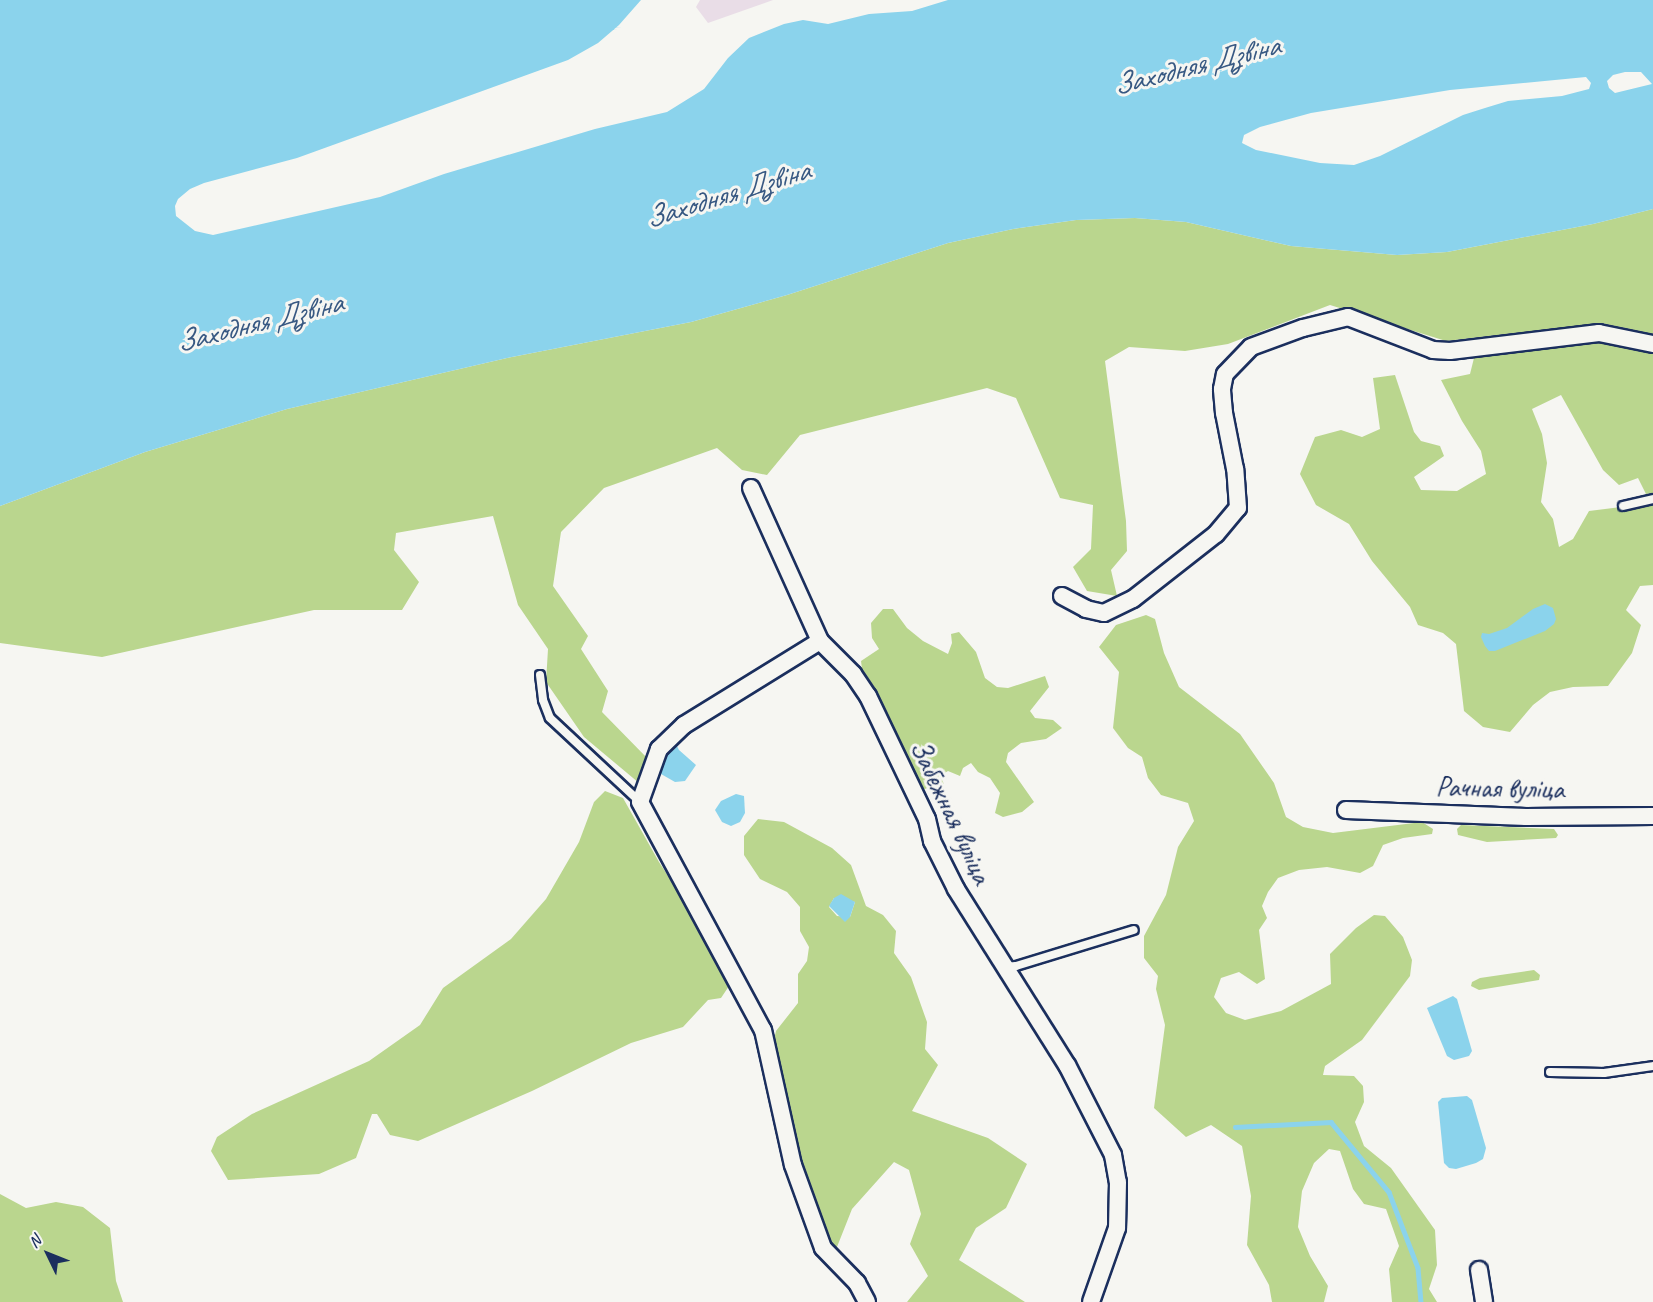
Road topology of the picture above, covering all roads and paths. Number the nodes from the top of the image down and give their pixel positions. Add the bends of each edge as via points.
1 (1653, 344) edge
2 (751, 489) dead end
3 (1653, 499) edge
4 (1623, 506) dead end
5 (1062, 596) dead end
6 (820, 641) junction
7 (540, 675) dead end
8 (640, 802) junction
9 (1346, 810) dead end
10 (1653, 816) edge
11 (1134, 930) dead end
12 (1003, 967) junction
13 (1653, 1066) edge
14 (1550, 1072) dead end
15 (1479, 1270) dead end
16 (867, 1302) edge
17 (1091, 1302) edge
18 (1485, 1302) edge

1 - 5 street via 1599,333 1433,350 1348,317 1251,347 1225,374 1222,390 1238,508 1216,534 1133,600 1104,613 1086,609
2 - 6 street, Забежная вуліца
3 - 4 lane
6 - 8 street via 684,725 659,749
6 - 12 street, Забежная вуліца via 853,674 868,696 927,819 932,841
7 - 8 lane via 550,717
8 - 16 street via 762,1030 793,1164 823,1248 857,1283
9 - 10 street, Рачная вуліца via 1526,817
11 - 12 lane
12 - 17 street, Забежная вуліца via 1067,1065 1113,1155 1118,1182 1117,1228
13 - 14 lane via 1604,1073
15 - 18 street

